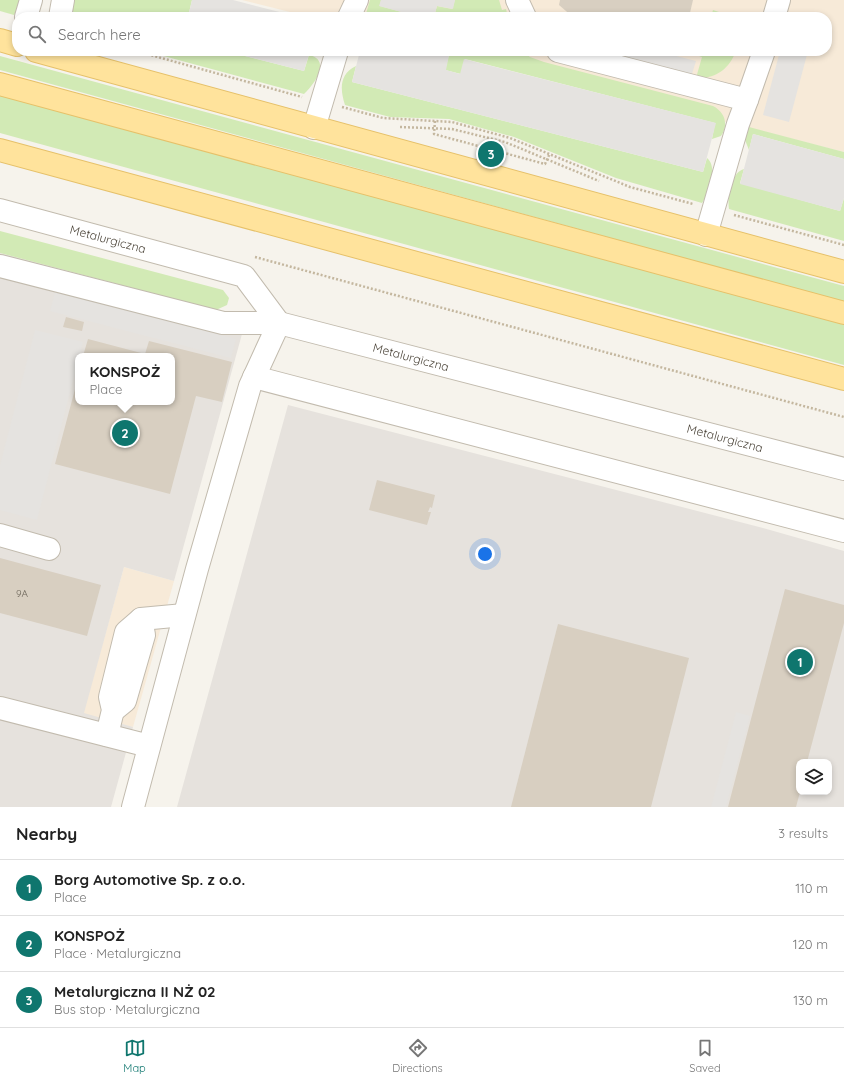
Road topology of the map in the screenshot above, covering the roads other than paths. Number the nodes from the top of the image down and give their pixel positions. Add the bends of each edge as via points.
1 (31, 0) edge
2 (63, 0) edge
3 (341, 0) edge
4 (357, 0) edge
5 (517, 0) edge
6 (779, 0) edge
7 (27, 12) edge
8 (61, 12) edge
9 (342, 12) edge
10 (351, 12) edge
11 (523, 12) edge
12 (775, 12) edge
13 (68, 56) edge
14 (336, 56) edge
15 (577, 56) edge
16 (762, 56) edge
17 (0, 84) edge
18 (747, 100) junction
19 (314, 128) junction
20 (0, 150) edge
21 (0, 210) edge
22 (706, 235) junction
23 (0, 266) edge
24 (844, 272) edge
25 (844, 313) edge
26 (279, 323) junction
27 (254, 377) junction
28 (844, 379) edge
29 (844, 469) edge
30 (844, 531) edge
31 (0, 535) edge
32 (49, 549) dead end
33 (184, 615) junction
34 (0, 708) edge
35 (107, 735) junction
36 (149, 746) junction
37 (133, 807) edge

1 - 7 street
2 - 8 street
3 - 9 street
4 - 10 street
5 - 11 street
6 - 12 street
13 - 19 main road
14 - 19 street
15 - 18 street
16 - 18 street
17 - 25 main road
18 - 22 street
19 - 22 main road
20 - 28 main road
21 - 26 street, Metalurgiczna via 244,276
22 - 24 main road
23 - 26 street via 223,323
26 - 27 street
26 - 29 street, Metalurgiczna
27 - 30 street
27 - 33 street
31 - 32 street
33 - 35 street via 141,619 144,635 125,701 113,710
33 - 36 street
34 - 35 street
35 - 36 street
36 - 37 street

